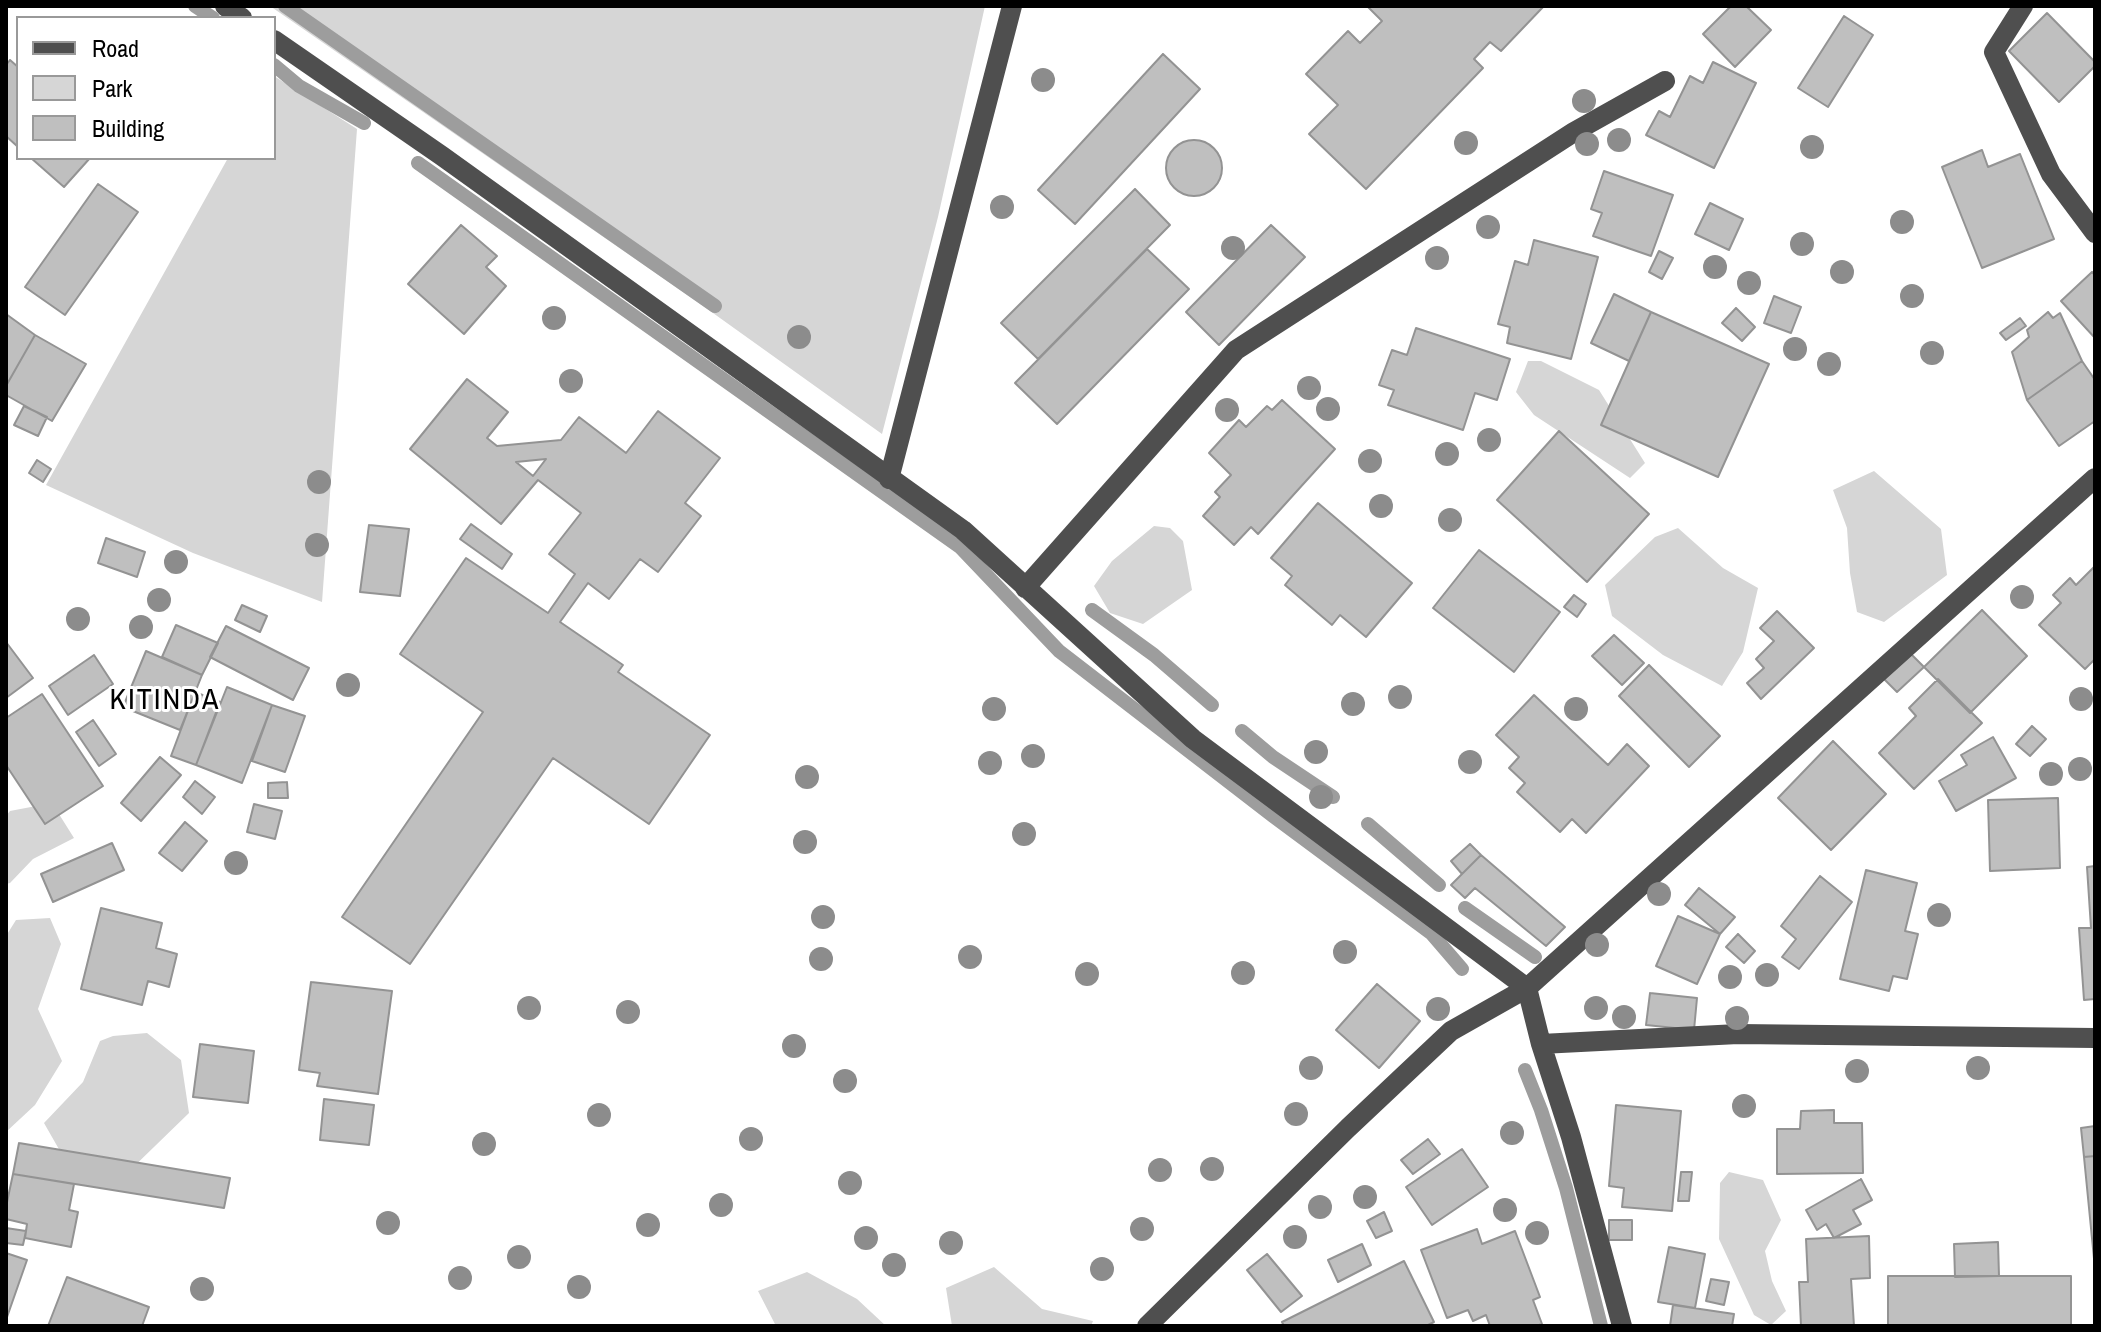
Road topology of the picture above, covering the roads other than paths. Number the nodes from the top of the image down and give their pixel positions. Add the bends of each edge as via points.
1 (1012, 6) edge
2 (2023, 6) edge
3 (276, 41) edge
4 (1665, 81) dead end
5 (2095, 233) edge
6 (2095, 478) edge
7 (889, 479) junction
8 (1025, 588) junction
9 (1527, 988) junction
10 (2095, 1038) edge
11 (1541, 1044) junction
12 (1147, 1326) edge
13 (1622, 1326) edge

1 - 7 street
2 - 5 street via 1994,52 2051,174
3 - 7 street
4 - 8 street via 1574,132 1236,350
6 - 9 street
7 - 8 street via 963,530
8 - 9 street via 1193,739
9 - 11 street
9 - 12 street via 1451,1031
10 - 11 street via 1738,1034
11 - 13 street

